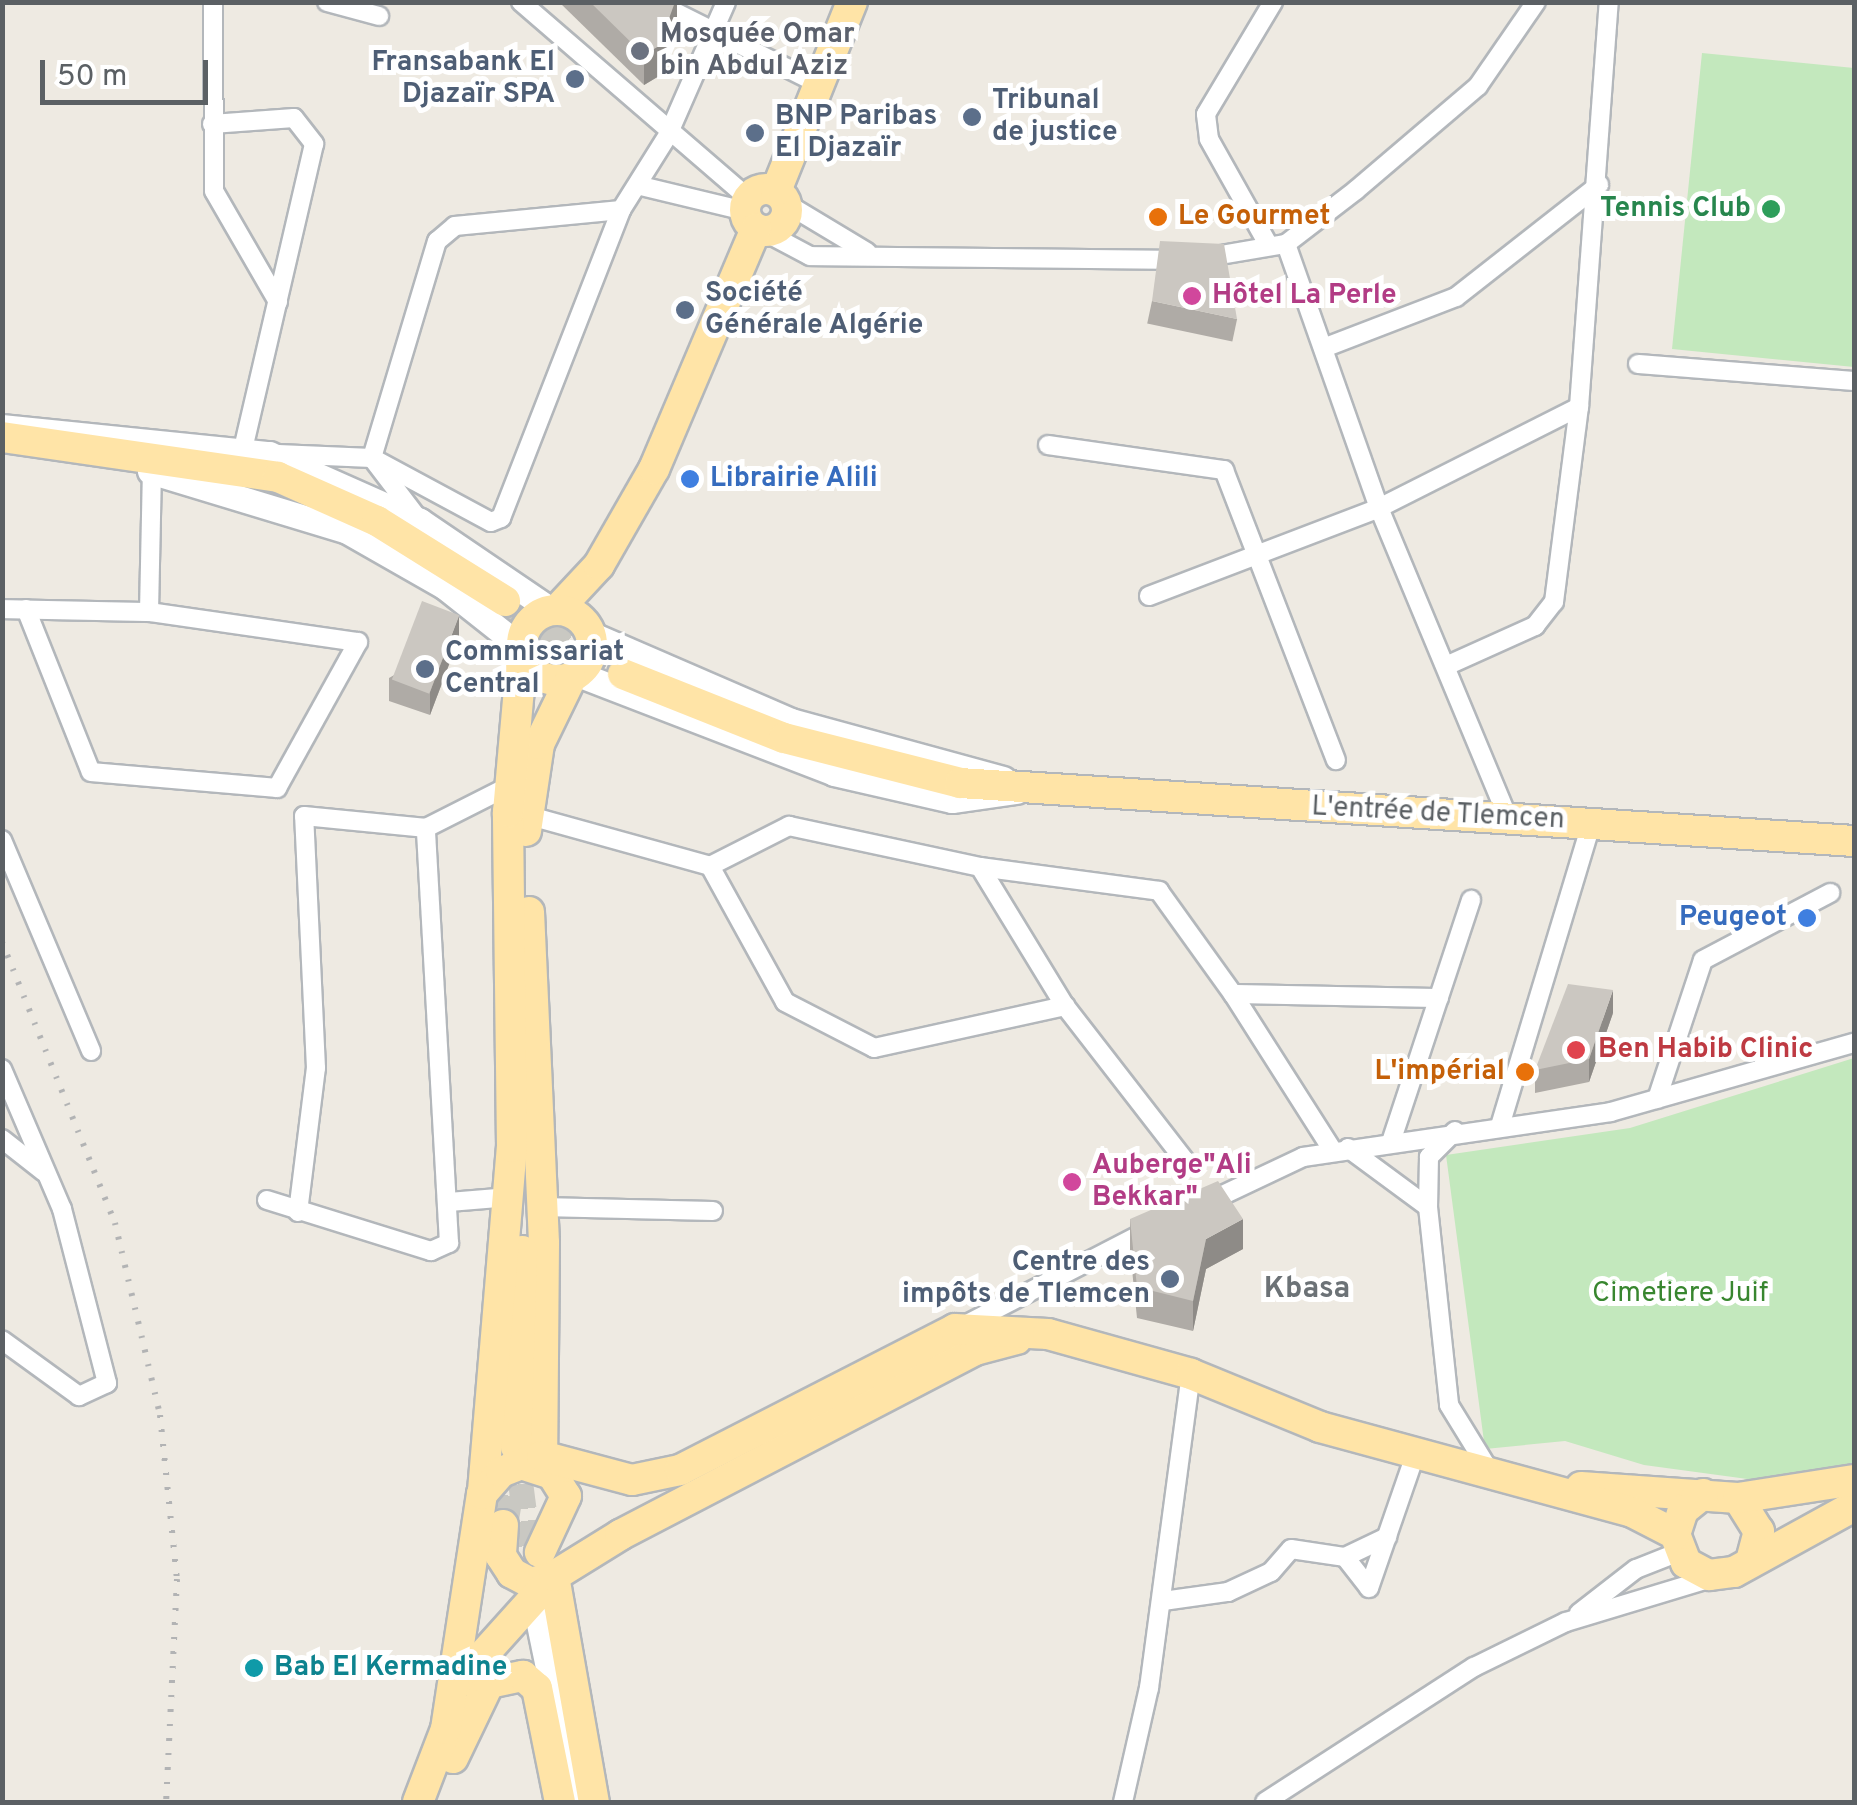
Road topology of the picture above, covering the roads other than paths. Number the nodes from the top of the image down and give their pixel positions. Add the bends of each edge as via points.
1 (213, 2) edge
2 (327, 2) edge
3 (521, 2) edge
4 (655, 2) edge
5 (726, 2) edge
6 (852, 2) edge
7 (1273, 2) edge
8 (1536, 2) edge
9 (1609, 2) edge
10 (380, 16) dead end
11 (712, 34) junction
12 (821, 85) junction
13 (212, 124) junction
14 (668, 136) junction
15 (1599, 185) junction
16 (641, 186) junction
17 (620, 210) junction
18 (763, 211) junction
19 (1278, 245) junction
20 (872, 254) junction
21 (278, 302) junction
22 (1326, 348) junction
23 (1638, 364) dead end
24 (1854, 381) edge
25 (1580, 407) junction
26 (2, 427) edge
27 (2, 437) edge
28 (2, 445) edge
29 (1048, 445) dead end
30 (243, 449) junction
31 (269, 454) junction
32 (372, 458) junction
33 (654, 468) junction
34 (152, 471) junction
35 (1379, 508) junction
36 (420, 521) junction
37 (1255, 552) junction
38 (1149, 596) dead end
39 (505, 601) tunnel mouth
40 (2, 609) edge
41 (26, 609) junction
42 (555, 610) junction
43 (149, 612) junction
44 (589, 630) junction
45 (522, 651) junction
46 (1446, 666) junction
47 (624, 674) tunnel mouth
48 (574, 676) junction
49 (1336, 760) dead end
50 (1020, 789) junction
51 (515, 813) junction
52 (1508, 818) junction
53 (1592, 822) junction
54 (426, 828) junction
55 (2, 840) edge
56 (1854, 841) edge
57 (710, 866) junction
58 (980, 867) junction
59 (1830, 893) dead end
60 (1471, 900) dead end
61 (1233, 994) junction
62 (1439, 998) junction
63 (1065, 1006) junction
64 (1854, 1042) edge
65 (91, 1051) dead end
66 (2, 1069) edge
67 (1657, 1099) junction
68 (1500, 1126) junction
69 (1456, 1132) junction
70 (2, 1139) edge
71 (1392, 1139) junction
72 (1341, 1150) junction
73 (1187, 1163) dead end
74 (48, 1176) junction
75 (267, 1200) dead end
76 (449, 1202) junction
77 (525, 1207) junction
78 (1428, 1207) junction
79 (713, 1210) dead end
80 (298, 1212) junction
81 (955, 1329) junction
82 (1048, 1334) junction
83 (2, 1340) edge
84 (1191, 1374) junction
85 (524, 1456) junction
86 (1414, 1458) junction
87 (1854, 1480) edge
88 (1499, 1481) junction
89 (1543, 1488) junction
90 (482, 1494) junction
91 (1703, 1494) junction
92 (1738, 1498) junction
93 (1854, 1506) edge
94 (502, 1525) tunnel mouth
95 (1387, 1537) junction
96 (1677, 1543) junction
97 (1345, 1557) junction
98 (1752, 1557) junction
99 (547, 1564) junction
100 (1722, 1576) junction
101 (1163, 1601) junction
102 (538, 1619) tunnel mouth
103 (1566, 1622) junction
104 (454, 1688) junction
105 (418, 1802) edge
106 (436, 1802) edge
107 (560, 1802) edge
108 (576, 1802) edge
109 (594, 1802) edge
110 (1123, 1802) edge
111 (1265, 1802) edge

1 - 13 street
2 - 10 street
3 - 14 street
4 - 11 street
5 - 11 street
6 - 12 main road
7 - 19 street via 1206,114 1210,139
8 - 19 street via 1478,86
9 - 15 street
11 - 12 street
11 - 14 street
12 - 18 main road
13 - 21 street via 214,191
13 - 21 street via 294,118 314,144
14 - 16 street
14 - 18 street
15 - 22 street via 1456,297
15 - 25 street
16 - 17 street
16 - 18 street
17 - 32 street via 455,226 437,241
17 - 32 street via 497,522
18 - 20 street
18 - 20 street via 789,252
18 - 33 main road
19 - 20 street via 1052,264
19 - 22 street
21 - 30 street
22 - 35 street
23 - 24 street
25 - 35 street
25 - 46 street via 1554,602 1535,626
26 - 30 main road
27 - 39 main road via 278,477 452,566
28 - 34 main road
29 - 37 street via 1224,470
30 - 31 main road
31 - 32 street
31 - 36 main road
32 - 36 street
33 - 42 main road via 599,564
33 - 44 main road
34 - 43 street
34 - 45 main road via 347,532 445,587
35 - 37 street
35 - 46 street
36 - 42 main road
37 - 38 street
37 - 49 street
40 - 41 street
41 - 43 street
41 - 43 street via 91,772 277,788 358,642
42 - 44 main road
42 - 45 main road via 526,626
44 - 48 main road
44 - 50 main road, L'entrée de Tlemcen via 791,721
45 - 48 main road via 547,680
45 - 51 main road
46 - 52 street
47 - 50 main road, L'entrée de Tlemcen via 856,759
48 - 50 main road, L'entrée de Tlemcen via 834,773 952,800
48 - 51 main road via 544,726
50 - 52 main road, L'entrée de Tlemcen
51 - 54 street via 468,815
51 - 57 street
51 - 77 main road
52 - 53 main road, L'entrée de Tlemcen
53 - 56 main road, L'entrée de Tlemcen
53 - 68 street
54 - 76 street
54 - 80 street via 304,816 316,1068
55 - 65 street
57 - 58 street via 788,826
57 - 63 street via 785,1002 874,1048
58 - 61 street via 1159,891
58 - 63 street
59 - 67 street via 1703,960
60 - 62 street
61 - 62 street
61 - 72 street
62 - 71 street
63 - 73 street
64 - 67 street
66 - 74 street
67 - 68 street
68 - 69 street
69 - 71 street
69 - 78 street via 1429,1157
70 - 74 street
71 - 72 street
72 - 78 street
72 - 81 street via 1176,1217
74 - 83 street via 108,1383 79,1396
75 - 80 street
76 - 77 street
76 - 80 street via 451,1237 431,1252
77 - 79 street
77 - 85 main road
77 - 90 main road
78 - 88 street via 1449,1405
81 - 82 main road
81 - 85 main road via 656,1478 607,1478
82 - 84 main road
82 - 99 main road via 975,1350
84 - 86 main road
84 - 101 street
85 - 90 main road
85 - 99 main road via 552,1474 566,1496
86 - 88 main road
86 - 95 street
87 - 92 main road
88 - 89 main road
89 - 91 main road
89 - 96 main road
90 - 104 main road
91 - 92 main road
91 - 96 main road via 1682,1510
92 - 98 main road via 1759,1531
93 - 98 main road
94 - 99 main road via 502,1556 512,1574 531,1583
95 - 97 street
95 - 97 street via 1369,1588
96 - 100 main road via 1696,1571
96 - 103 street
97 - 101 street via 1291,1549 1270,1572 1228,1592
98 - 100 main road
99 - 104 main road
99 - 109 main road
100 - 103 street
101 - 110 street
102 - 108 main road
103 - 111 street via 1474,1667
104 - 105 main road
106 - 107 main road via 488,1683 505,1673 537,1688

